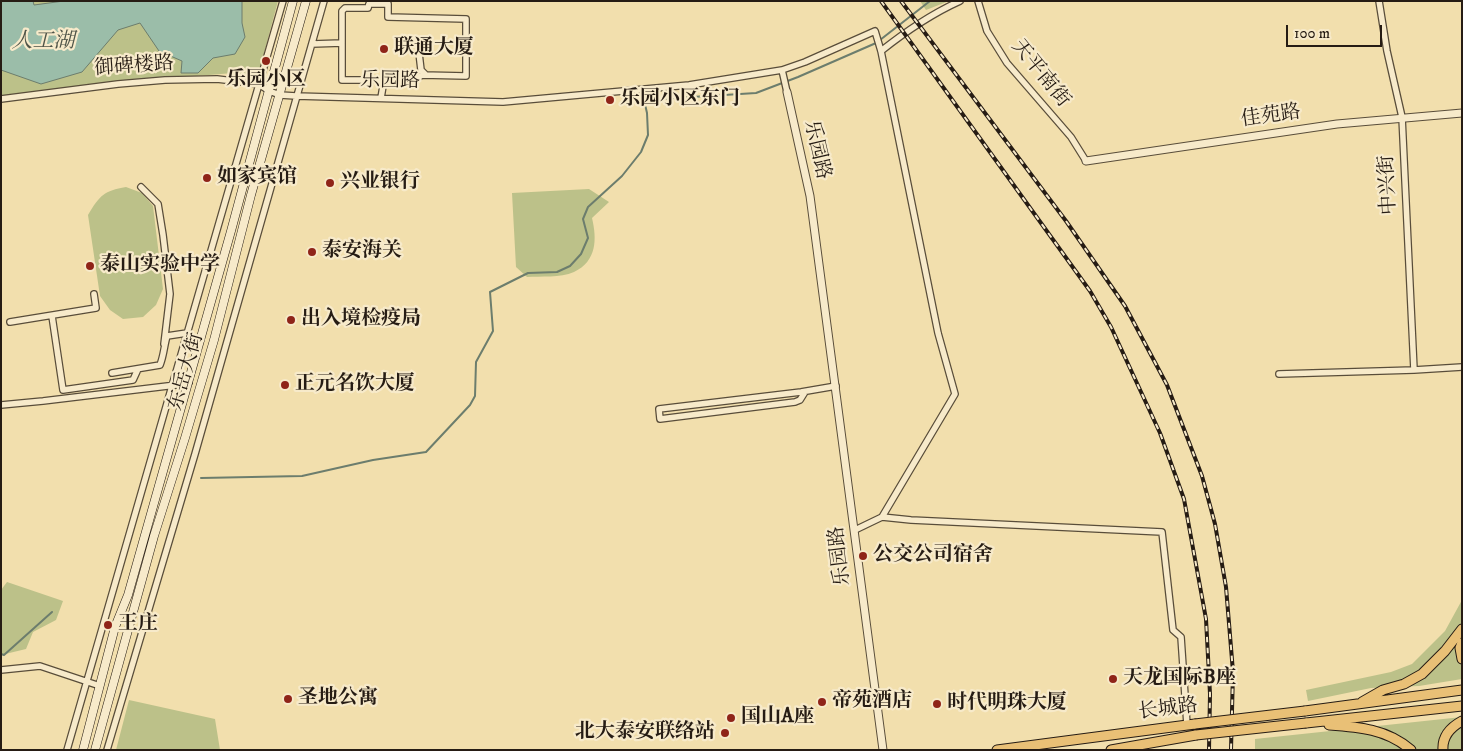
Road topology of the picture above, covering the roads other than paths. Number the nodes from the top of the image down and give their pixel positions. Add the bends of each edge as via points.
1 (283, 1) edge
2 (293, 1) edge
3 (306, 1) edge
4 (324, 1) edge
5 (960, 1) edge
6 (978, 1) edge
7 (1379, 1) edge
8 (342, 43) junction
9 (312, 44) junction
10 (880, 48) junction
11 (419, 53) dead end
12 (783, 72) junction
13 (426, 75) junction
14 (384, 80) junction
15 (259, 84) junction
16 (269, 91) junction
17 (786, 92) joint
18 (280, 95) junction
19 (296, 96) junction
20 (381, 98) junction
21 (1, 99) edge
22 (1462, 113) edge
23 (1402, 117) junction
24 (1086, 161) joint
25 (141, 187) dead end
26 (94, 294) dead end
27 (52, 316) junction
28 (10, 322) dead end
29 (167, 326) junction
30 (186, 333) junction
31 (167, 336) junction
32 (164, 344) junction
33 (1462, 367) edge
34 (138, 369) junction
35 (1414, 370) junction
36 (112, 373) dead end
37 (1279, 374) dead end
38 (189, 382) junction
39 (172, 386) junction
40 (836, 386) junction
41 (805, 392) junction
42 (1, 404) edge
43 (882, 518) junction
44 (855, 530) junction
45 (1462, 629) edge
46 (1462, 643) edge
47 (1462, 659) edge
48 (1, 670) edge
49 (86, 681) junction
50 (100, 686) junction
51 (1462, 690) edge
52 (1357, 704) junction
53 (1462, 706) edge
54 (1462, 721) edge
55 (1306, 723) junction
56 (1191, 724) junction
57 (67, 750) edge
58 (83, 750) edge
59 (95, 750) edge
60 (106, 750) edge
61 (883, 750) edge
62 (997, 750) edge
63 (1111, 750) edge
64 (1411, 750) edge
65 (1443, 750) edge

1 - 15 street
2 - 16 main road, 东岳大街
3 - 18 main road, 东岳大街
4 - 9 street
5 - 10 street
6 - 24 street, 天平南街 via 986,31 1002,55
7 - 23 street, 中兴街
8 - 9 street
8 - 13 street via 342,11 345,8 388,4 388,18 466,19 466,76
8 - 14 street via 342,80
9 - 19 street
10 - 12 street via 875,31
10 - 43 street via 938,333 954,394
11 - 13 street via 421,70
12 - 17 street, 乐园路
12 - 20 street, 乐园路 via 689,85 503,102
13 - 14 street via 410,80
14 - 20 street
15 - 16 street, 御碑楼路
15 - 21 street, 御碑楼路 via 217,79 165,80
15 - 30 street
16 - 18 street, 乐园路
16 - 38 main road, 东岳大街
17 - 40 street, 乐园路 via 810,196
18 - 19 street, 乐园路
18 - 59 main road, 东岳大街 via 214,340 154,536
19 - 20 street, 乐园路
19 - 60 street via 195,454
22 - 23 street, 佳苑路
23 - 24 street, 佳苑路
23 - 35 street, 中兴街
25 - 29 street via 158,204 170,294
26 - 27 street via 96,308
27 - 28 street
27 - 34 street via 62,390 133,380
29 - 31 street
29 - 32 street
30 - 31 street
30 - 39 street
31 - 32 street
32 - 34 street via 160,365
33 - 35 street
34 - 36 street
35 - 37 street
38 - 39 street
38 - 50 main road, 东岳大街
39 - 42 street
39 - 49 street
40 - 41 street
40 - 44 street, 乐园路
41 - 41 street via 659,409 660,419 795,402
43 - 44 street
43 - 56 street via 1162,532 1173,630 1181,637
44 - 61 street, 乐园路
45 - 52 main road via 1446,651 1422,674
46 - 47 main road
48 - 49 street via 40,666
49 - 50 street
49 - 57 street
50 - 58 main road, 东岳大街
51 - 52 main road, 长城路
52 - 56 main road, 长城路, bridge
53 - 55 main road, 长城路
54 - 65 main road via 1453,726 1446,736
55 - 63 main road, 长城路, bridge via 1196,735
55 - 64 main road via 1377,730
56 - 62 main road, 长城路

